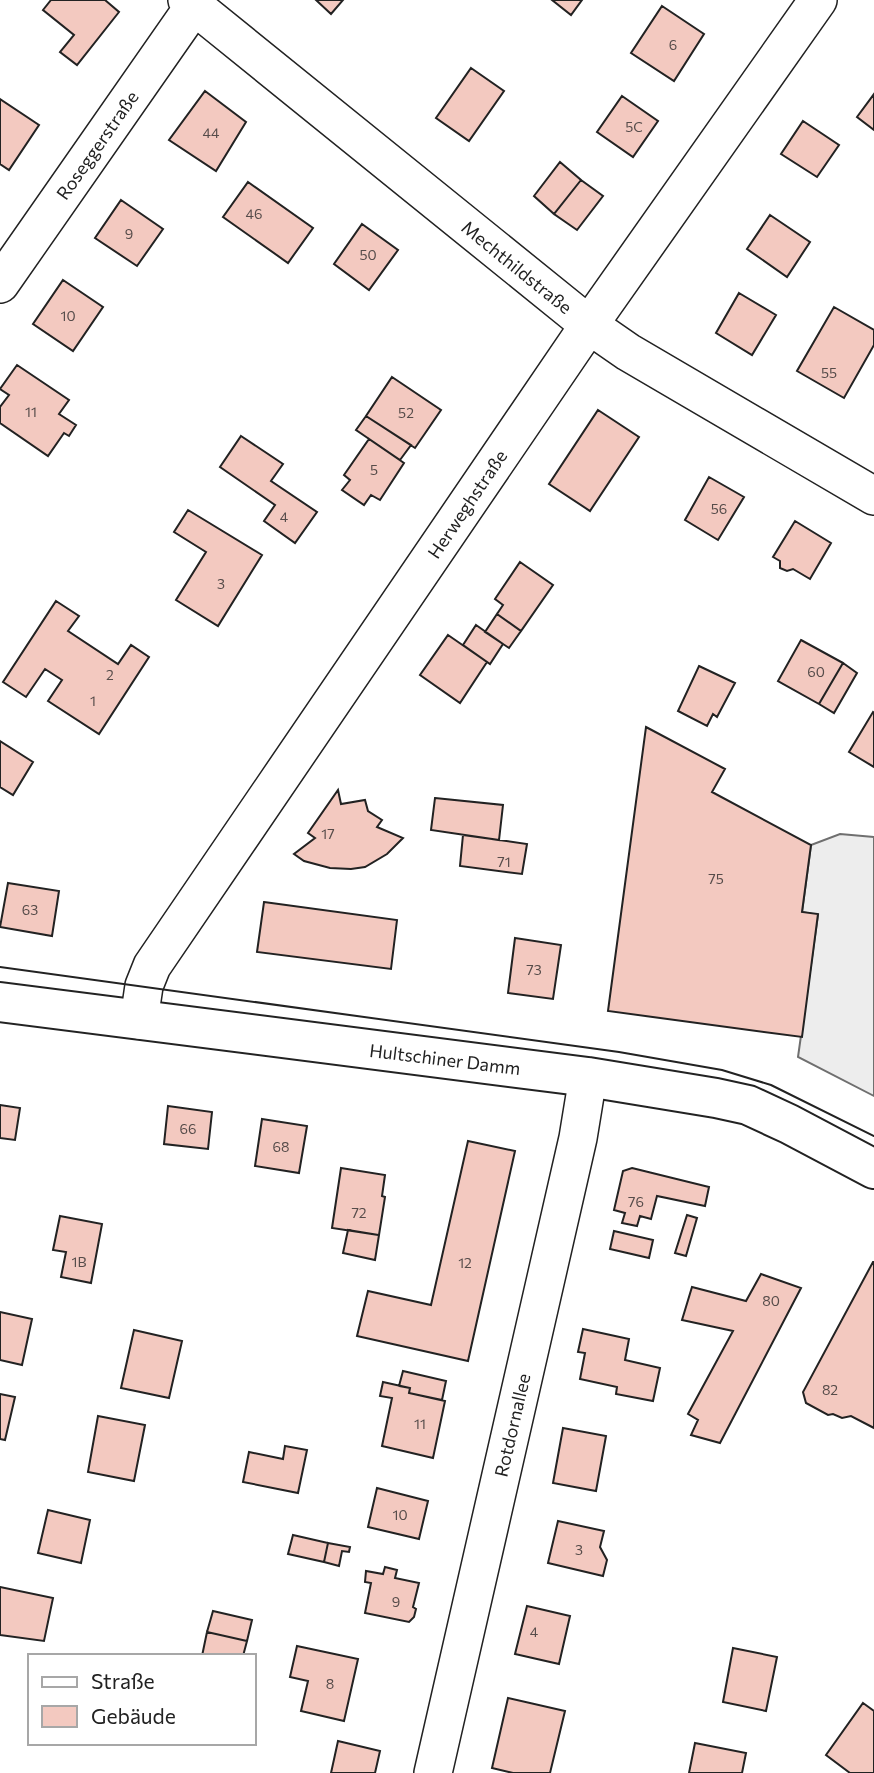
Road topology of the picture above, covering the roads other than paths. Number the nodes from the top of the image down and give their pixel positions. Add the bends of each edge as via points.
1 (818, 0) edge
2 (191, 3) edge
3 (0, 284) edge
4 (589, 325) junction
5 (874, 496) edge
6 (0, 1002) edge
7 (139, 1020) junction
8 (588, 1077) junction
9 (874, 1169) edge
10 (433, 1773) edge

1 - 4 street, Herweghstraße
2 - 3 street, Roseggerstraße
2 - 4 street, Mechthildstraße
4 - 5 street, Mechthildstraße
4 - 7 street, Herweghstraße via 152,966
6 - 7 main road, Hultschiner Damm
7 - 8 main road, Hultschiner Damm
8 - 9 main road, Hultschiner Damm via 748,1105
8 - 10 street, Rotdornallee

